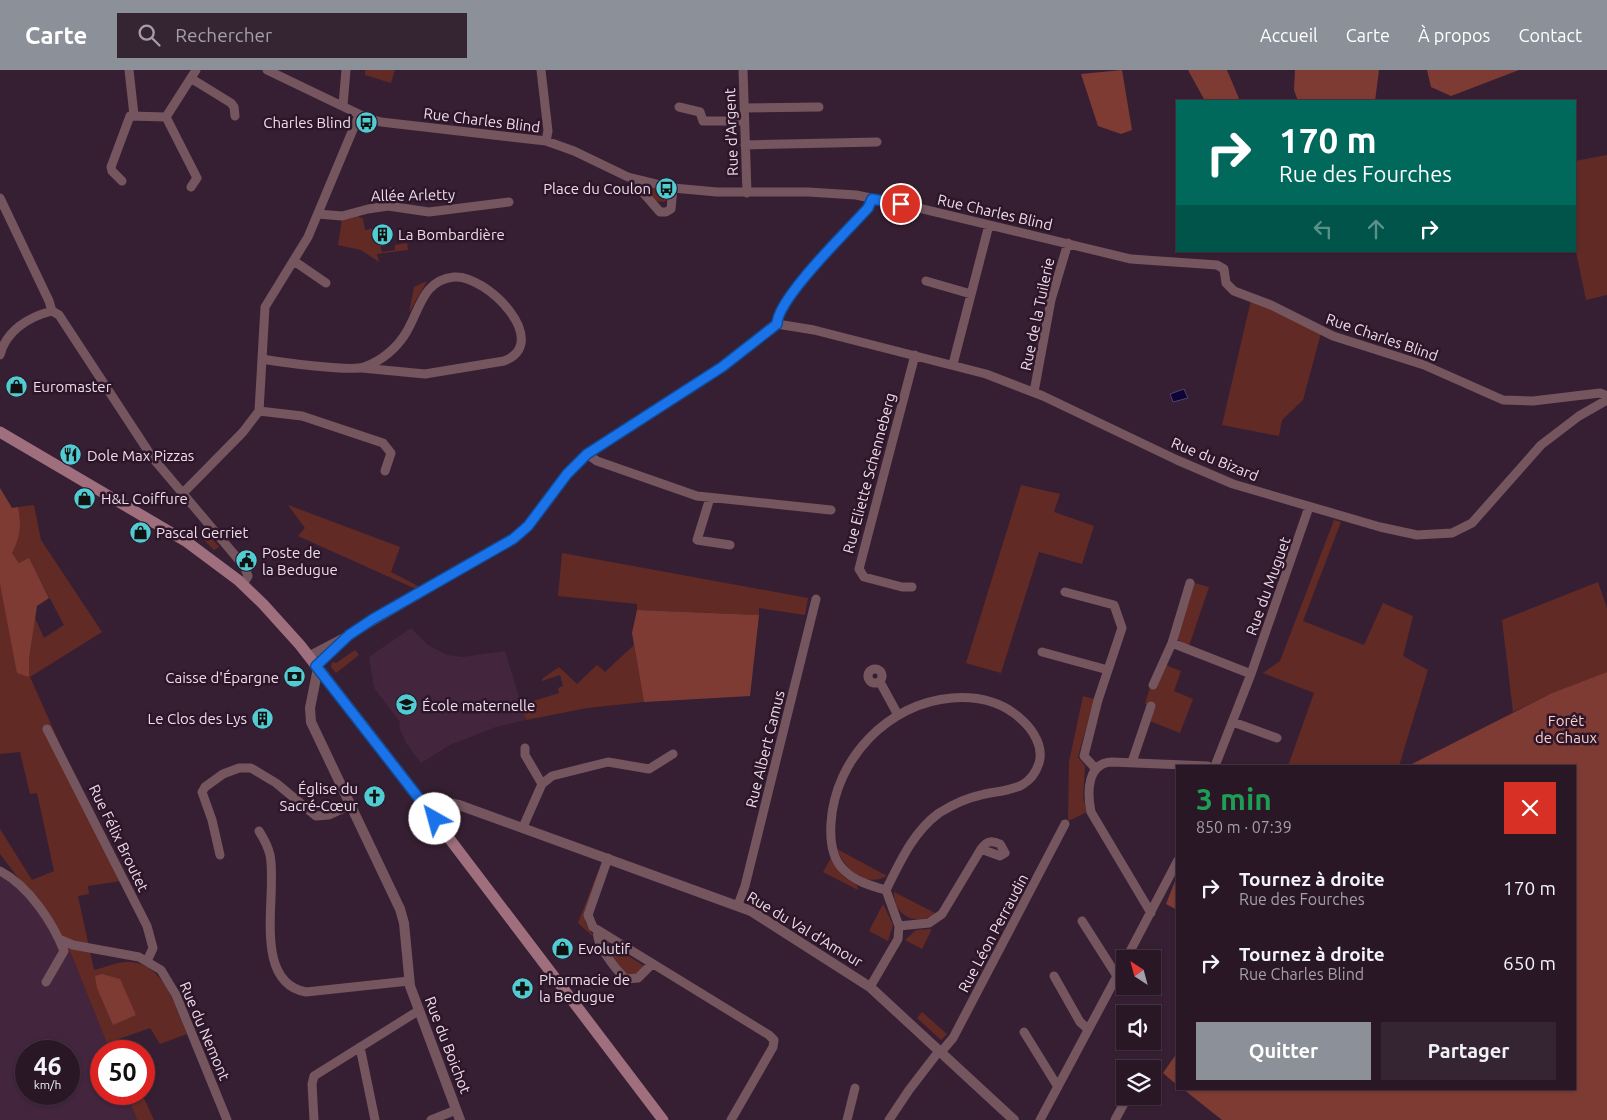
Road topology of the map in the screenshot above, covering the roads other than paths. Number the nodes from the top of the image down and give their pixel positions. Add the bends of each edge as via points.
1 (129, 70) edge
2 (196, 70) edge
3 (268, 70) edge
4 (346, 70) edge
5 (541, 70) edge
6 (744, 70) edge
7 (192, 79) junction
8 (343, 105) junction
9 (679, 107) dead end
10 (819, 107) dead end
11 (744, 108) junction
12 (359, 114) junction
13 (134, 115) junction
14 (235, 116) dead end
15 (166, 117) junction
16 (744, 121) junction
17 (546, 141) junction
18 (877, 142) dead end
19 (745, 145) junction
20 (638, 180) junction
21 (122, 181) dead end
22 (191, 187) dead end
23 (673, 188) junction
24 (747, 193) junction
25 (0, 198) edge
26 (872, 199) junction
27 (509, 202) dead end
28 (318, 214) junction
29 (989, 225) junction
30 (1068, 243) junction
31 (294, 261) junction
32 (926, 281) dead end
33 (326, 283) dead end
34 (971, 294) junction
35 (52, 311) junction
36 (777, 324) junction
37 (0, 355) edge
38 (915, 355) junction
39 (262, 359) junction
40 (953, 364) junction
41 (362, 368) junction
42 (1034, 392) junction
43 (1607, 396) edge
44 (1607, 400) edge
45 (259, 412) junction
46 (0, 432) edge
47 (587, 454) junction
48 (384, 471) dead end
49 (182, 494) junction
50 (710, 498) junction
51 (1309, 507) junction
52 (831, 510) dead end
53 (730, 545) dead end
54 (1190, 583) dead end
55 (243, 584) junction
56 (912, 587) dead end
57 (1065, 592) dead end
58 (816, 599) dead end
59 (349, 635) junction
60 (1172, 644) junction
61 (1042, 652) dead end
62 (309, 656) junction
63 (317, 667) junction
64 (1108, 670) junction
65 (1251, 674) junction
66 (880, 682) dead end
67 (1153, 685) dead end
68 (1151, 706) dead end
69 (898, 715) junction
70 (1233, 722) junction
71 (47, 728) dead end
72 (1277, 738) dead end
73 (524, 748) dead end
74 (673, 754) dead end
75 (1132, 762) junction
76 (1189, 765) edge
77 (1215, 765) edge
78 (1095, 768) junction
79 (542, 784) junction
80 (351, 805) junction
81 (425, 805) junction
82 (1065, 824) dead end
83 (523, 827) junction
84 (259, 831) dead end
85 (981, 849) dead end
86 (220, 854) dead end
87 (608, 858) junction
88 (1176, 864) edge
89 (0, 871) edge
90 (886, 890) junction
91 (738, 905) junction
92 (1151, 913) junction
93 (1082, 921) dead end
94 (900, 926) junction
95 (598, 930) junction
96 (61, 940) junction
97 (1131, 950) edge
98 (147, 961) junction
99 (652, 964) junction
100 (1116, 974) edge
101 (1054, 976) dead end
102 (1116, 978) edge
103 (409, 981) junction
104 (46, 982) dead end
105 (870, 987) junction
106 (418, 1011) junction
107 (1088, 1029) junction
108 (1024, 1032) dead end
109 (360, 1047) junction
110 (940, 1051) junction
111 (1058, 1087) junction
112 (855, 1088) dead end
113 (1123, 1105) edge
114 (458, 1115) edge
115 (227, 1120) edge
116 (314, 1120) edge
117 (376, 1120) edge
118 (431, 1120) edge
119 (663, 1120) edge
120 (731, 1120) edge
121 (847, 1120) edge
122 (889, 1120) edge
123 (1014, 1120) edge
124 (1040, 1120) edge
125 (1115, 1120) edge

1 - 13 street
2 - 7 street
3 - 8 street, Rue Charles Blind
4 - 8 street
5 - 17 street via 548,131
6 - 11 street, Rue d'Argent
7 - 14 street via 231,103
7 - 15 street
8 - 12 street, Rue Charles Blind
9 - 16 street via 700,112 702,121
10 - 11 street
11 - 16 street, Rue d'Argent
12 - 17 street, Rue Charles Blind via 381,122
12 - 28 street
13 - 15 street
13 - 21 street via 128,120 111,167
15 - 22 street via 197,178
16 - 19 street, Rue d'Argent
17 - 20 street, Rue Charles Blind
18 - 19 street
19 - 24 street, Rue d'Argent
20 - 23 street, Rue Charles Blind
20 - 23 street via 639,188 660,212 671,208
23 - 24 street, Rue Charles Blind
24 - 26 street, Rue Charles Blind via 829,193
25 - 35 street
26 - 29 street, Rue Charles Blind
26 - 36 street via 868,208 793,294 777,316
27 - 28 street, Allée Arletty via 428,212 388,206 342,216
28 - 31 street
29 - 30 street, Rue Charles Blind
29 - 34 street
30 - 42 street, Rue de la Tuilerie via 1051,300
30 - 43 street, Rue Charles Blind via 1131,259 1217,265 1224,269 1226,283 1234,291 1271,305 1333,336 1424,365 1503,400 1533,401 1600,393
31 - 33 street
31 - 39 street via 274,288 265,307
32 - 34 street
34 - 40 street
35 - 37 street via 13,330
35 - 49 street via 59,315 145,447
36 - 38 street, Rue du Bizard
36 - 47 street via 722,367
38 - 40 street, Rue du Bizard
38 - 56 street, Rue Eliette Schenneberg via 859,569 864,577 902,588
39 - 41 street
39 - 45 street
40 - 42 street, Rue du Bizard
41 - 41 street via 384,357 398,345 426,292 445,279 462,277 482,284 512,315 521,331 522,343 512,356 504,360 425,374
42 - 51 street, Rue du Bizard via 1205,473
44 - 51 street, Rue du Bizard via 1579,416 1541,445 1481,515 1452,533 1428,536 1403,533
45 - 48 street via 302,416 383,443 391,453
45 - 49 street via 244,432
46 - 55 main road via 187,542
47 - 50 street via 597,461
47 - 59 street via 517,536
49 - 55 street via 244,566 248,576
50 - 52 street
50 - 53 street via 697,540
51 - 65 street, Rue du Muguet
54 - 60 street
55 - 62 main road
57 - 64 street via 1114,605 1122,628
58 - 91 street, Rue Albert Camus
59 - 62 street
59 - 63 street
60 - 65 street
60 - 67 street
61 - 64 street
62 - 63 main road
63 - 80 street, Rue du Boichot via 310,708 311,722
63 - 81 main road
64 - 78 street via 1084,756
65 - 70 street, Rue du Muguet
66 - 69 street
68 - 75 street
69 - 90 street via 867,740 847,767 837,791 830,825 832,850 842,868 862,882
69 - 90 street via 938,700 984,699 1002,706 1025,723 1039,744 1040,757 1031,778 1016,789 967,799 928,823 905,852
70 - 72 street
70 - 77 street, Rue du Muguet
71 - 98 street, Rue Félix Broutet via 147,926 153,948
73 - 79 street
74 - 79 street via 649,769 608,762 558,774
75 - 76 street
75 - 78 street via 1104,762
78 - 92 street via 1090,780 1091,812
79 - 83 street
80 - 86 street via 329,815 316,816 262,773 251,768 239,768 218,776 202,792
80 - 103 street, Rue du Boichot via 400,909
81 - 83 street, Rue du Val d'Amour via 432,801 449,802
81 - 119 main road
82 - 110 street, Rue Léon Perraudin via 953,1038
83 - 87 street, Rue du Val d'Amour
84 - 103 street via 270,856 271,952 284,980 297,991 306,992
85 - 94 street via 942,914 929,923
87 - 91 street, Rue du Val d'Amour
87 - 95 street via 588,915
88 - 92 street
89 - 96 street via 22,888
90 - 94 street
91 - 105 street, Rue du Val d'Amour
92 - 97 street
93 - 100 street
94 - 105 street via 898,939
95 - 99 street
95 - 99 street via 597,937 603,949 626,979 638,978
96 - 98 street, Rue du Nemont
96 - 104 street via 64,952
98 - 115 street, Rue du Nemont via 161,970 176,995
99 - 120 street via 774,1040
101 - 107 street via 1080,1022
102 - 107 street
103 - 106 street, Rue du Boichot
105 - 110 street, Rue du Val d'Amour
106 - 109 street
106 - 114 street, Rue du Boichot
107 - 111 street
108 - 111 street
109 - 116 street via 314,1076
109 - 117 street
110 - 122 street, Rue Léon Perraudin via 908,1090
110 - 123 street, Rue du Val d'Amour
111 - 124 street
112 - 121 street
113 - 125 street
114 - 118 street

